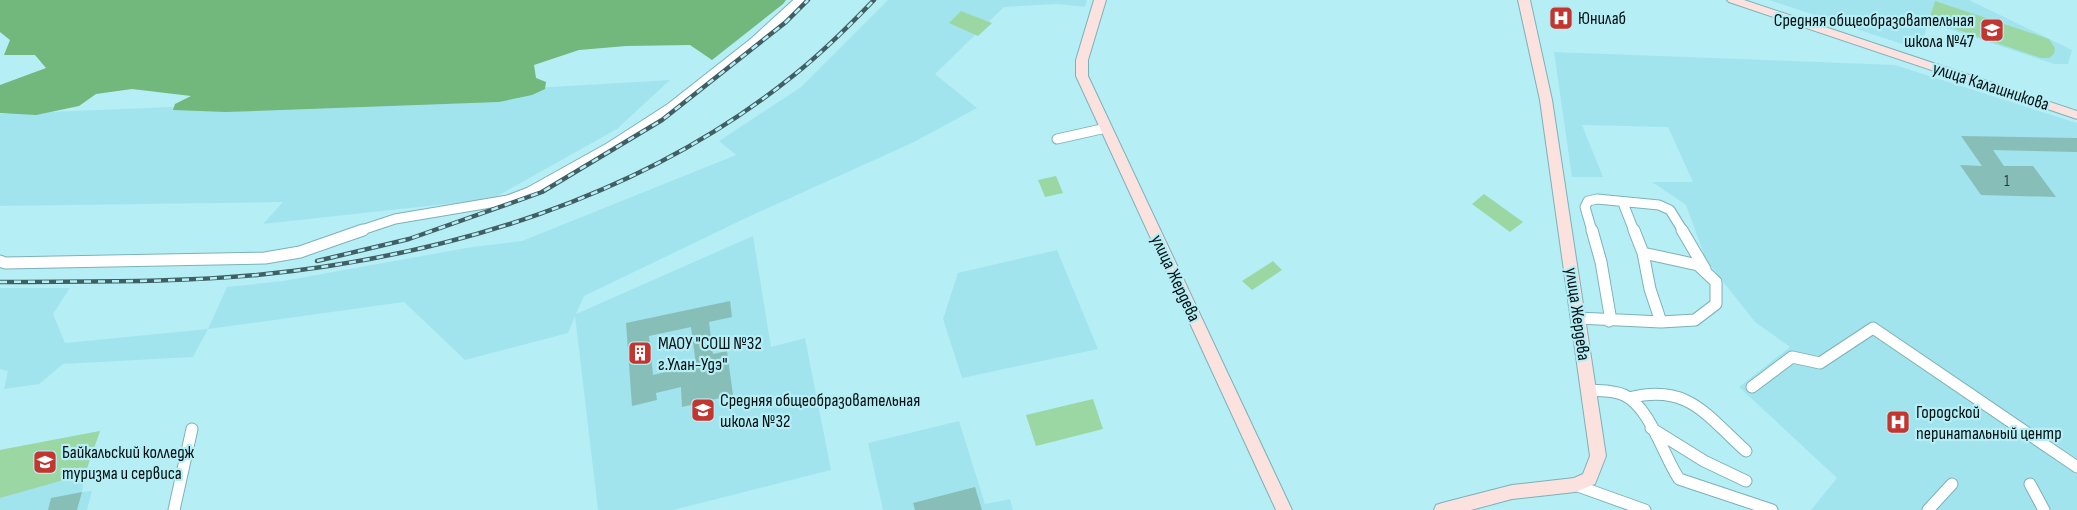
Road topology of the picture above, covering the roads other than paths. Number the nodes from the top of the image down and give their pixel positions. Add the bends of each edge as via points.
1 (800, 0) edge
2 (1100, 0) edge
3 (1524, 0) edge
4 (1733, 0) edge
5 (2077, 115) edge
6 (1106, 128) junction
7 (1057, 140) dead end
8 (1623, 203) junction
9 (1643, 253) junction
10 (0, 261) edge
11 (1707, 272) junction
12 (1578, 318) junction
13 (1609, 321) junction
14 (1662, 322) junction
15 (1752, 387) dead end
16 (1589, 390) junction
17 (1629, 398) junction
18 (1650, 427) junction
19 (192, 430) dead end
20 (1746, 451) dead end
21 (2077, 467) edge
22 (1746, 481) dead end
23 (1952, 484) dead end
24 (2030, 484) dead end
25 (1575, 485) junction
26 (174, 510) edge
27 (1284, 510) edge
28 (1442, 510) edge
29 (1644, 510) edge
30 (1772, 510) edge
31 (1928, 510) edge
32 (2044, 510) edge

1 - 10 street via 754,42 670,108 608,148 508,200 394,219 300,252 265,258
2 - 6 main road, улица Жердева via 1082,60 1082,76
3 - 12 main road, улица Жердева via 1546,100
4 - 5 main road, улица Калашникова
6 - 7 street
6 - 27 main road, улица Жердева
8 - 9 street
8 - 11 street via 1659,205 1670,210
8 - 13 street via 1597,198 1588,201 1585,207 1601,262
9 - 11 street via 1698,264
9 - 14 street via 1650,289
11 - 14 street via 1716,282 1716,304 1695,320
12 - 13 street
12 - 16 main road, улица Жердева
13 - 14 street
15 - 21 street via 1792,357 1820,363 1874,328
16 - 17 street
16 - 25 main road, улица Жердева via 1598,456 1589,478
17 - 18 street via 1636,402
17 - 20 street via 1645,393 1676,395 1701,411
18 - 22 street via 1704,461
18 - 30 street via 1670,469 1679,479
19 - 26 street
23 - 31 street
24 - 32 street
25 - 28 main road via 1512,492
25 - 29 street

